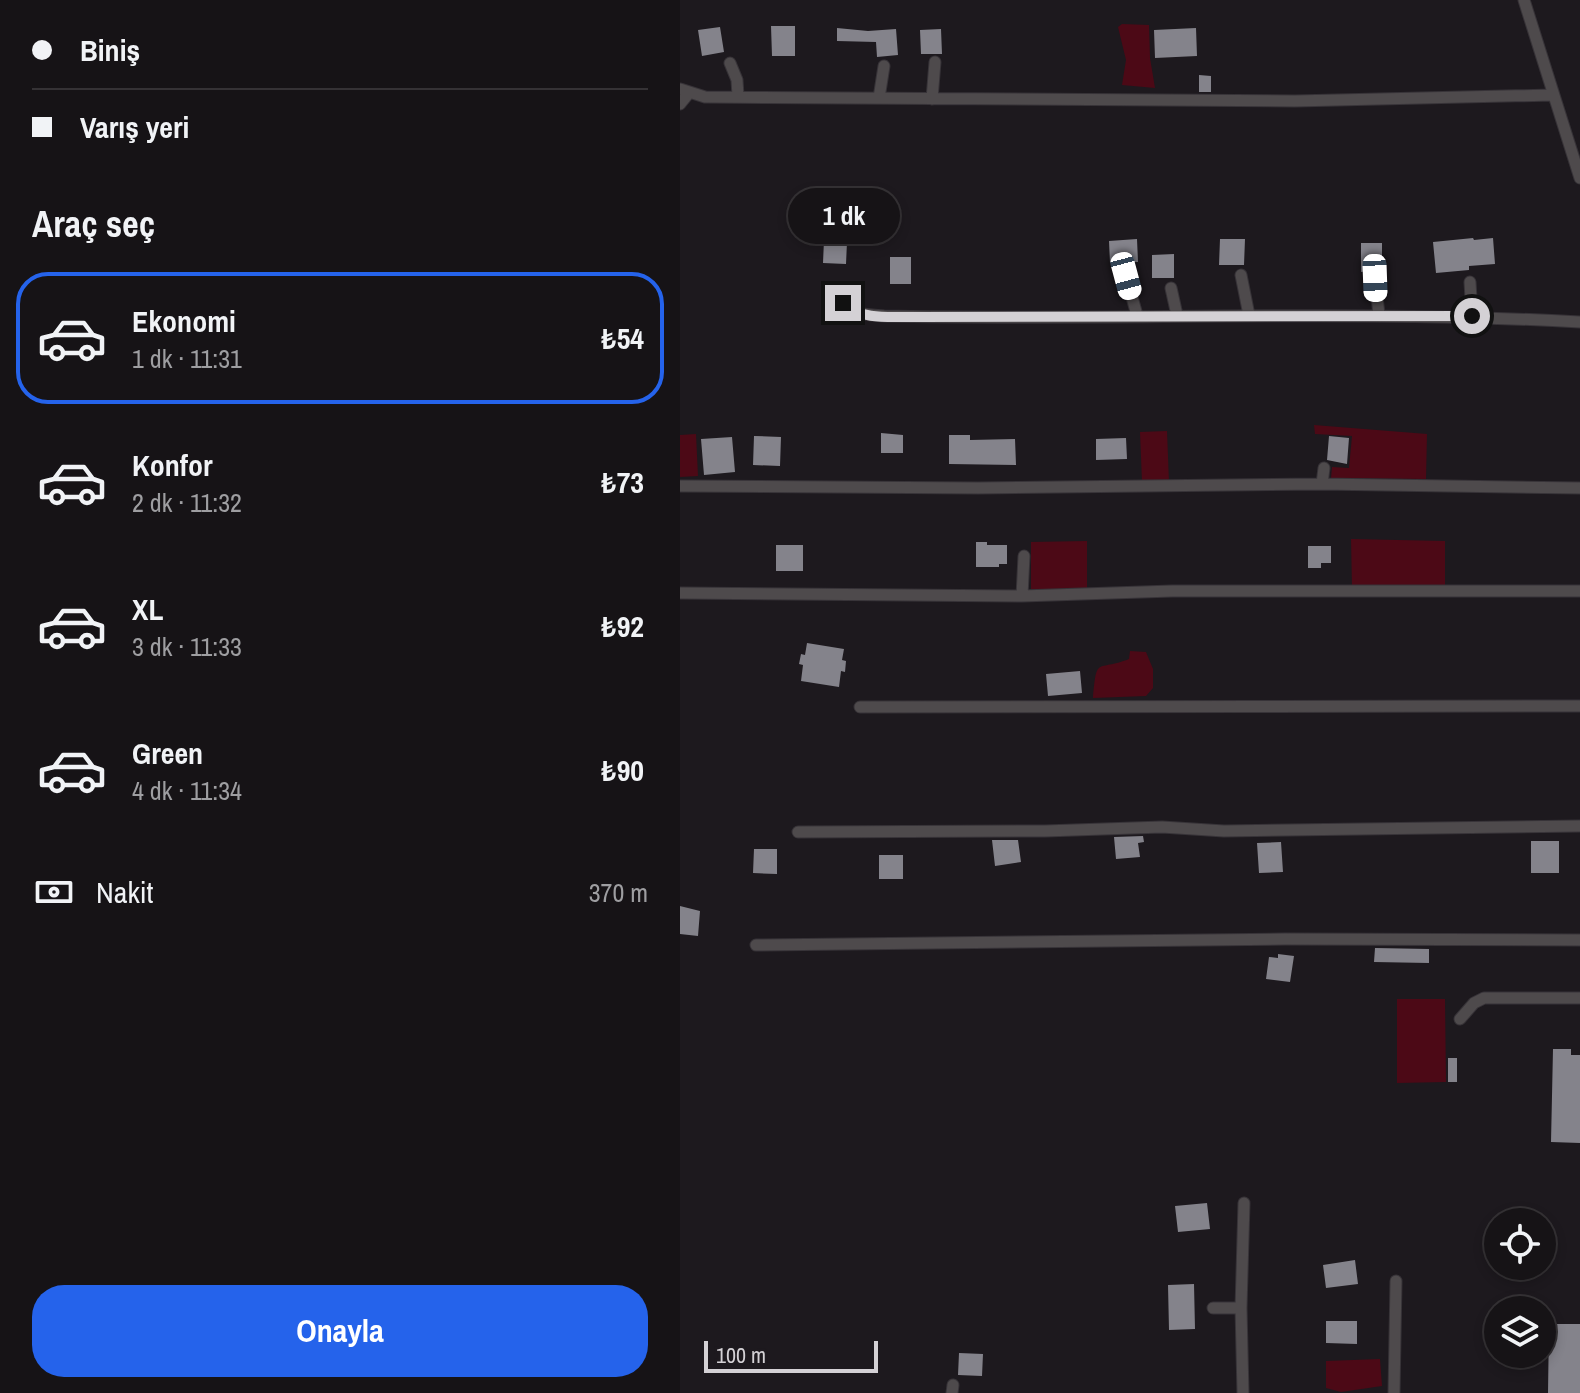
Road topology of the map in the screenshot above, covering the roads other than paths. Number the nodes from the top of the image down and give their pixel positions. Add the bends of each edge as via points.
1 (1524, 0) edge
2 (935, 62) dead end
3 (730, 63) dead end
4 (884, 66) dead end
5 (684, 91) edge
6 (1552, 95) junction
7 (738, 96) junction
8 (879, 98) junction
9 (932, 99) junction
10 (680, 104) edge
11 (1580, 178) edge
12 (1241, 275) dead end
13 (1126, 276) dead end
14 (1375, 278) dead end
15 (1470, 282) dead end
16 (1171, 288) dead end
17 (843, 303) dead end
18 (1137, 315) junction
19 (1177, 315) junction
20 (1249, 315) junction
21 (1379, 315) junction
22 (1472, 316) junction
23 (1580, 322) edge
24 (1324, 468) dead end
25 (1322, 484) junction
26 (680, 486) edge
27 (1580, 488) edge
28 (1024, 556) dead end
29 (1580, 591) edge
30 (680, 593) edge
31 (1022, 596) junction
32 (1580, 706) edge
33 (860, 707) dead end
34 (1580, 826) edge
35 (798, 832) dead end
36 (1580, 940) edge
37 (756, 945) dead end
38 (1580, 998) edge
39 (1460, 1019) dead end
40 (1244, 1203) dead end
41 (1396, 1281) dead end
42 (1213, 1308) dead end
43 (1241, 1308) junction
44 (1243, 1393) edge
45 (1394, 1393) edge

1 - 6 street
2 - 9 street
3 - 7 street
4 - 8 street
5 - 7 street via 705,97
5 - 10 street
6 - 9 street via 1295,101
6 - 11 street
7 - 8 street
8 - 9 street
12 - 20 street
13 - 18 street
14 - 21 street
15 - 22 street
16 - 19 street
17 - 18 street via 851,311 884,316
18 - 19 street
19 - 20 street
20 - 21 street
21 - 22 street
22 - 23 street
24 - 25 street
25 - 26 street
25 - 27 street
28 - 31 street
29 - 31 street
30 - 31 street
32 - 33 street
34 - 35 street
36 - 37 street
38 - 39 street via 1484,998
40 - 43 street
41 - 45 street
42 - 43 street
43 - 44 street

